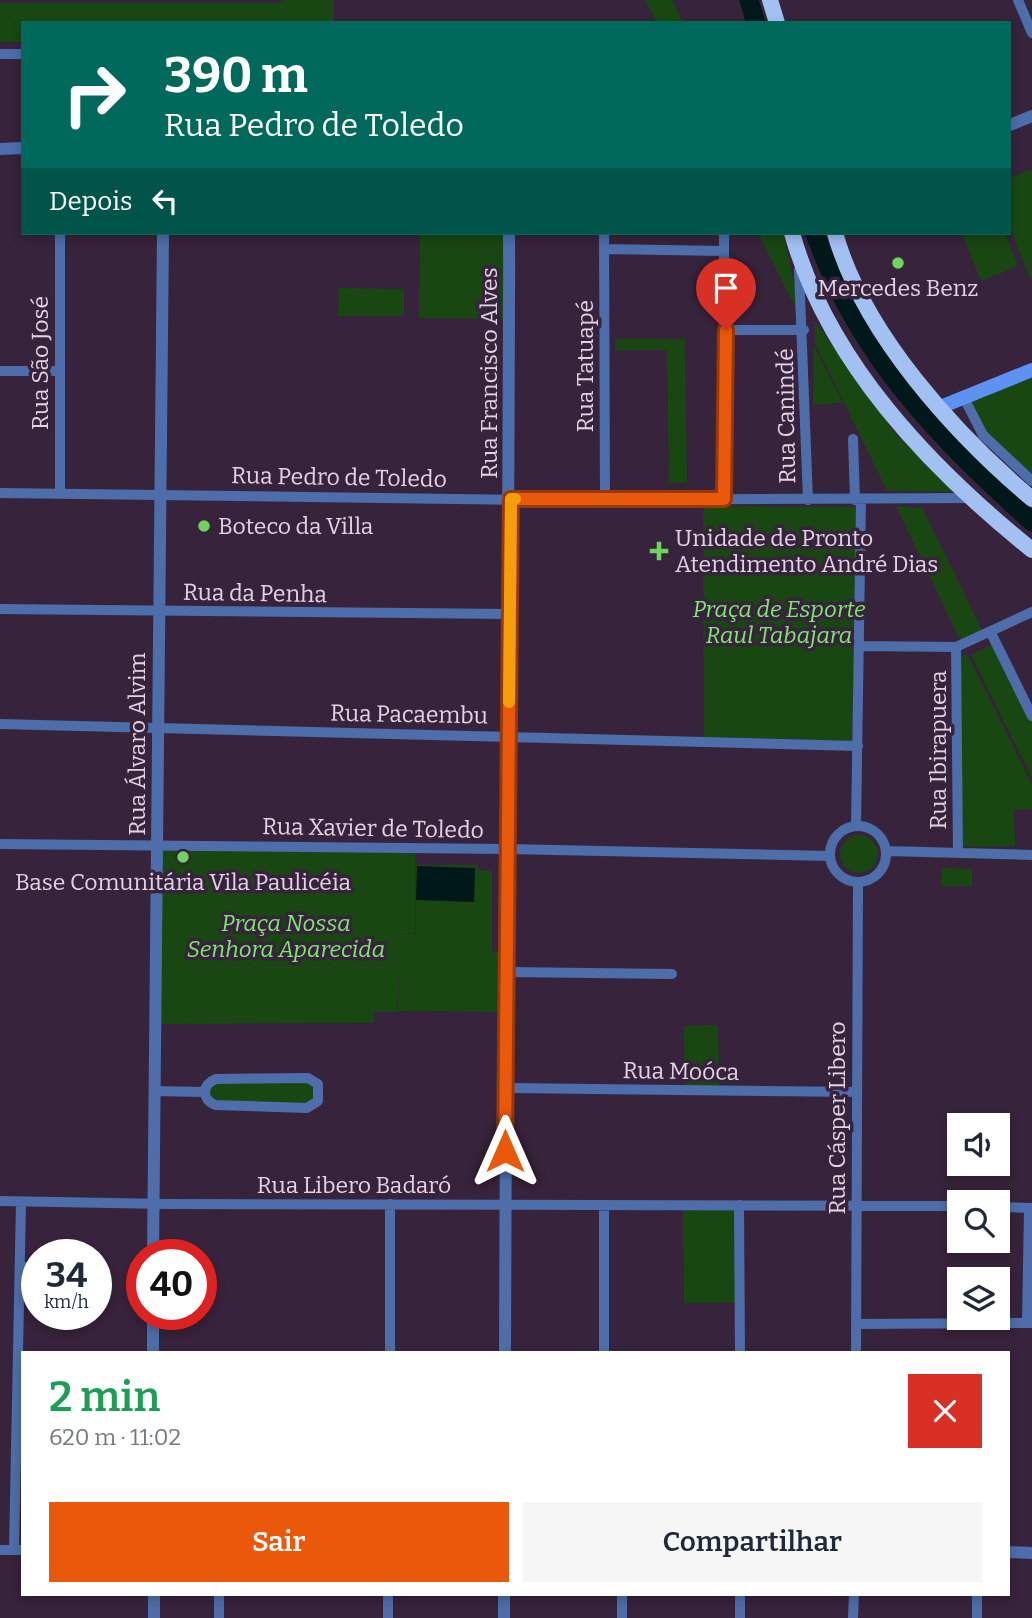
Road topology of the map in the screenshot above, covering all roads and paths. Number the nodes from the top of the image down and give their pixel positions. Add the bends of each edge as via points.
1 (770, 0) edge
2 (1018, 0) edge
3 (776, 21) edge
4 (1032, 33) edge
5 (0, 54) edge
6 (21, 54) edge
7 (1032, 116) edge
8 (1011, 125) edge
9 (21, 148) edge
10 (0, 149) edge
11 (60, 235) edge
12 (163, 235) edge
13 (509, 235) edge
14 (604, 235) edge
15 (724, 235) edge
16 (792, 235) edge
17 (836, 235) edge
18 (604, 249) junction
19 (724, 251) junction
20 (798, 257) junction
21 (726, 330) junction
22 (804, 330) junction
23 (1032, 370) edge
24 (0, 371) edge
25 (60, 371) junction
26 (964, 398) junction
27 (938, 408) junction
28 (853, 439) dead end
29 (1032, 481) edge
30 (0, 493) edge
31 (60, 494) junction
32 (159, 494) junction
33 (972, 498) junction
34 (511, 499) junction
35 (724, 499) junction
36 (1032, 499) edge
37 (605, 500) junction
38 (807, 500) junction
39 (858, 500) junction
40 (1032, 550) edge
41 (0, 609) edge
42 (158, 612) junction
43 (1032, 612) edge
44 (510, 614) junction
45 (991, 633) junction
46 (859, 646) junction
47 (956, 647) junction
48 (1032, 716) edge
49 (0, 724) edge
50 (159, 727) junction
51 (509, 735) junction
52 (858, 746) junction
53 (856, 825) junction
54 (0, 844) edge
55 (159, 846) junction
56 (506, 849) junction
57 (887, 851) junction
58 (958, 853) junction
59 (1032, 855) edge
60 (830, 856) junction
61 (858, 883) junction
62 (505, 972) junction
63 (672, 974) dead end
64 (505, 1088) junction
65 (155, 1091) junction
66 (204, 1092) junction
67 (857, 1092) junction
68 (0, 1201) edge
69 (21, 1202) junction
70 (153, 1204) junction
71 (390, 1204) junction
72 (856, 1204) junction
73 (505, 1205) junction
74 (739, 1205) junction
75 (604, 1206) junction
76 (947, 1206) edge
77 (1010, 1207) edge
78 (1030, 1208) edge
79 (153, 1239) edge
80 (20, 1267) joint
81 (1029, 1322) edge
82 (856, 1324) junction
83 (153, 1330) edge
84 (153, 1351) edge
85 (390, 1351) edge
86 (505, 1351) edge
87 (604, 1351) edge
88 (740, 1351) edge
89 (856, 1351) edge
90 (0, 1550) edge
91 (18, 1550) edge
92 (1010, 1552) edge
93 (1032, 1553) edge
94 (154, 1596) edge
95 (219, 1596) edge
96 (388, 1596) edge
97 (504, 1596) edge
98 (622, 1596) edge
99 (740, 1596) edge
100 (854, 1596) edge
101 (977, 1596) edge
102 (153, 1618) edge
103 (219, 1618) edge
104 (388, 1618) edge
105 (504, 1618) edge
106 (622, 1618) edge
107 (740, 1618) edge
108 (853, 1618) edge
109 (976, 1618) edge

1 - 3 highway
2 - 4 street
5 - 6 street
7 - 8 street
9 - 10 street
11 - 25 street, Rua São José
12 - 32 street, Rua Álvaro Alvim
13 - 34 street, Rua Francisco Alves
14 - 18 street, Rua Tatuapé
15 - 19 street
16 - 20 highway
17 - 27 highway via 875,318
18 - 19 street
18 - 37 street, Rua Tatuapé
19 - 21 street
20 - 22 street, Rua Canindé
20 - 33 highway via 824,316 853,362 900,425
21 - 22 street, Rua Canindé
21 - 35 street
22 - 38 street, Rua Canindé
23 - 26 main road
24 - 25 street
25 - 31 street, Rua São José
26 - 27 main road
26 - 29 street via 983,435
27 - 36 highway
28 - 39 street
30 - 31 street, Rua Pedro de Toledo
31 - 32 street, Rua Pedro de Toledo
32 - 34 street, Rua Pedro de Toledo
32 - 42 street, Rua Álvaro Alvim
33 - 39 street, Rua Pedro de Toledo
33 - 40 highway
34 - 37 street, Rua Pedro de Toledo
34 - 44 street, Rua Francisco Alves
35 - 37 street, Rua Pedro de Toledo
35 - 38 street, Rua Pedro de Toledo
38 - 39 street, Rua Pedro de Toledo
39 - 46 street
41 - 42 street, Rua da Penha
42 - 44 street, Rua da Penha
42 - 50 street, Rua Álvaro Alvim
43 - 45 street
44 - 51 street, Rua Francisco Alves
45 - 47 street
45 - 48 street
46 - 47 street
46 - 52 street
47 - 58 street, Rua Ibirapuera
49 - 50 street, Rua Pacaembu
50 - 51 street, Rua Pacaembu
50 - 55 street, Rua Álvaro Alvim
51 - 52 street, Rua Pacaembu
51 - 56 street, Rua Francisco Alves
52 - 53 street
53 - 57 street via 871,828
53 - 60 street via 838,834
54 - 55 street, Rua Xavier de Toledo
55 - 56 street, Rua Xavier de Toledo
55 - 65 street, Rua Álvaro Alvim
56 - 60 street, Rua Xavier de Toledo
56 - 62 street, Rua Francisco Alves
57 - 58 street
57 - 61 street via 879,874
58 - 59 street
60 - 61 street via 838,874
61 - 67 street, Rua Cásper Libero
62 - 63 street
62 - 64 street, Rua Francisco Alves
64 - 67 street, Rua Moóca
64 - 73 street, Rua Francisco Alves
65 - 66 street
65 - 70 street, Rua Álvaro Alvim
66 - 66 street via 215,1105 307,1108 318,1101 318,1084 309,1078 216,1079
67 - 72 street, Rua Cásper Libero
68 - 69 street, Rua Libero Badaró
69 - 70 street, Rua Libero Badaró
69 - 80 street
70 - 71 street, Rua Libero Badaró
70 - 79 street, Rua Álvaro Alvim
71 - 73 street, Rua Libero Badaró
71 - 85 street
72 - 74 street, Rua Libero Badaró
72 - 76 street, Rua Libero Badaró
72 - 82 street, Rua Cásper Libero
73 - 75 street, Rua Libero Badaró
73 - 86 street, Rua Francisco Alves
74 - 75 street, Rua Libero Badaró
74 - 88 street
75 - 87 street
77 - 78 street
78 - 81 street
80 - 91 street
81 - 82 street
82 - 89 street, Rua Cásper Libero
83 - 84 street
90 - 91 street
92 - 93 street
94 - 102 street
95 - 103 street
96 - 104 street
97 - 105 street
98 - 106 street
99 - 107 street
100 - 108 street
101 - 109 street

